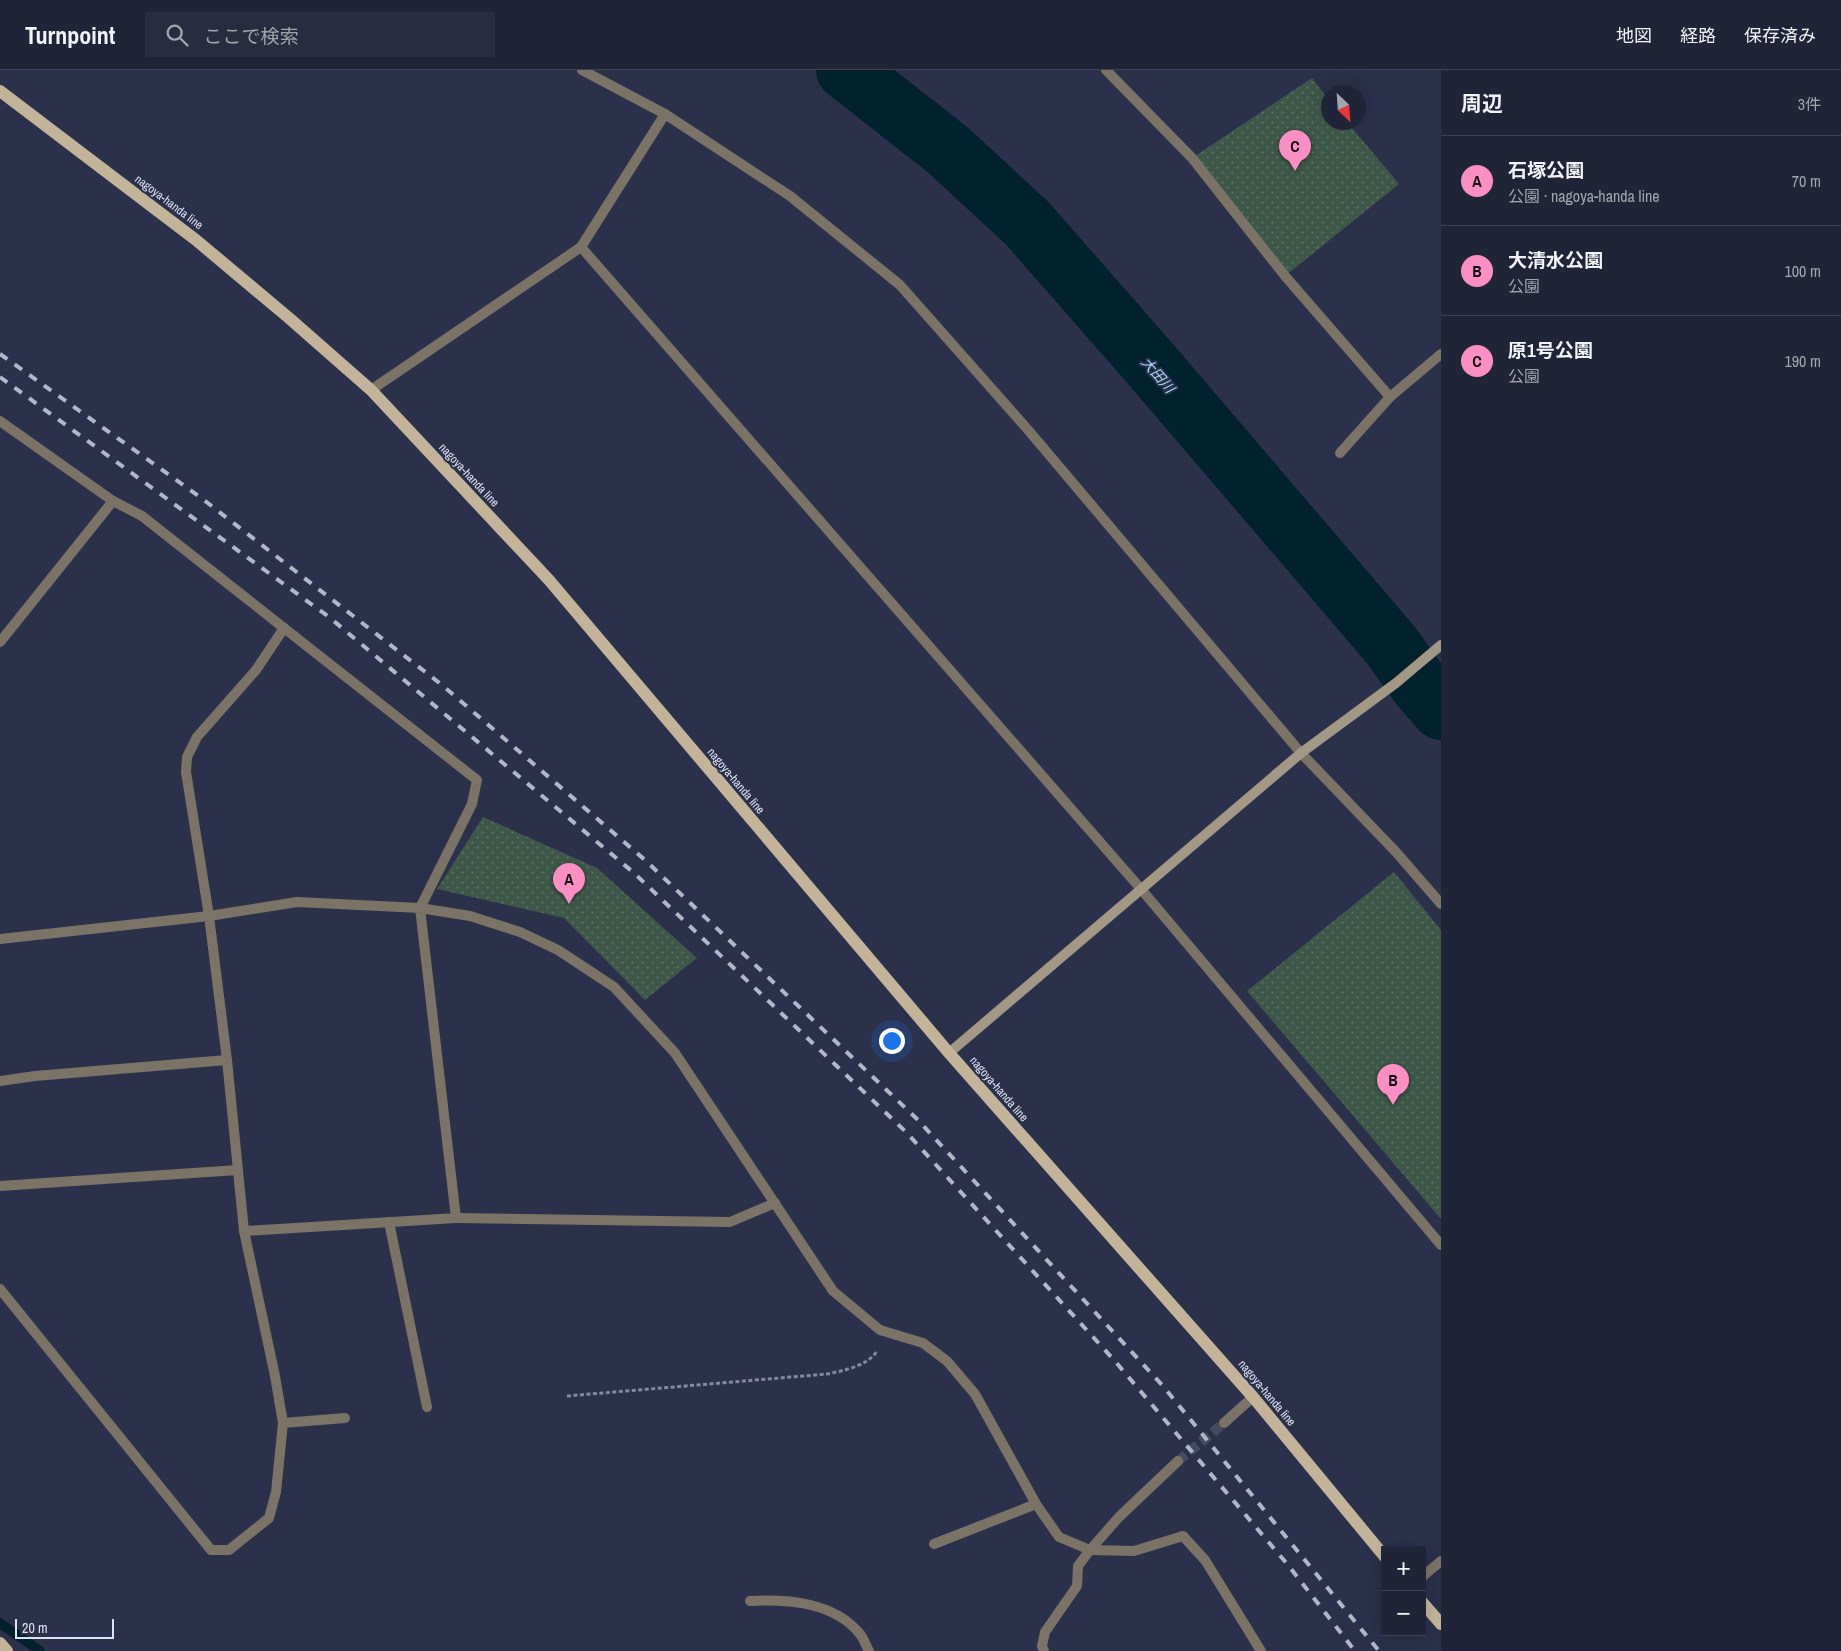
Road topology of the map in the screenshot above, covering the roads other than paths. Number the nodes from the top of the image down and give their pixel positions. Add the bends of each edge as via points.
1 (582, 70) edge
2 (1106, 70) edge
3 (0, 91) edge
4 (665, 114) junction
5 (581, 247) junction
6 (1441, 354) edge
7 (371, 390) junction
8 (1390, 397) junction
9 (0, 421) edge
10 (1340, 453) dead end
11 (113, 501) junction
12 (284, 628) junction
13 (0, 642) edge
14 (1441, 645) edge
15 (1301, 753) junction
16 (1141, 889) junction
17 (1441, 904) edge
18 (420, 908) junction
19 (209, 916) junction
20 (0, 939) edge
21 (949, 1053) junction
22 (226, 1060) junction
23 (0, 1081) edge
24 (238, 1170) junction
25 (0, 1186) edge
26 (775, 1203) junction
27 (456, 1218) junction
28 (389, 1222) junction
29 (244, 1231) junction
30 (1441, 1245) edge
31 (0, 1289) edge
32 (1253, 1398) junction
33 (426, 1407) dead end
34 (345, 1418) dead end
35 (283, 1423) junction
36 (1224, 1423) tunnel mouth
37 (1178, 1461) tunnel mouth
38 (1036, 1504) junction
39 (934, 1544) dead end
40 (1090, 1550) junction
41 (1381, 1552) edge
42 (1441, 1561) edge
43 (1426, 1574) edge
44 (750, 1601) dead end
45 (1426, 1607) edge
46 (1441, 1624) edge
47 (0, 1643) edge
48 (6, 1651) edge
49 (869, 1651) edge
50 (1044, 1651) edge
51 (1261, 1651) edge

1 - 4 street
2 - 8 street via 1192,158 1285,276
3 - 7 main road, nagoya-handa line via 196,240
4 - 5 street
4 - 15 street via 790,196 900,285 1029,431
5 - 7 street
5 - 16 street
6 - 8 street
7 - 21 main road, nagoya-handa line via 549,580
8 - 10 street
9 - 11 street
11 - 12 street via 142,516
11 - 13 street
12 - 18 street via 477,780 472,804
12 - 19 street via 256,670 197,737 187,757 186,772
14 - 15 street via 1396,683
15 - 16 street
15 - 17 street
16 - 21 street
16 - 30 street
18 - 19 street via 297,902
18 - 26 street via 470,916 520,932 558,950 614,987 675,1053
18 - 27 street
19 - 20 street
19 - 22 street
21 - 32 main road, nagoya-handa line
22 - 23 street
22 - 24 street
24 - 25 street
24 - 29 street
26 - 27 street via 730,1222
26 - 38 street via 833,1291 880,1330 923,1343 947,1361 975,1394
27 - 28 street
28 - 29 street
28 - 33 street
29 - 35 street
31 - 35 street via 211,1550 229,1550 269,1518 276,1492
32 - 36 street
32 - 41 main road, nagoya-handa line
34 - 35 street
37 - 40 street via 1118,1518
38 - 39 street
38 - 40 street via 1059,1537
40 - 50 street via 1078,1566 1077,1586 1045,1632
40 - 51 street via 1134,1551 1183,1536 1205,1560
42 - 43 street
44 - 49 street via 780,1599 809,1604 843,1617 861,1635
45 - 46 main road
47 - 48 main road

